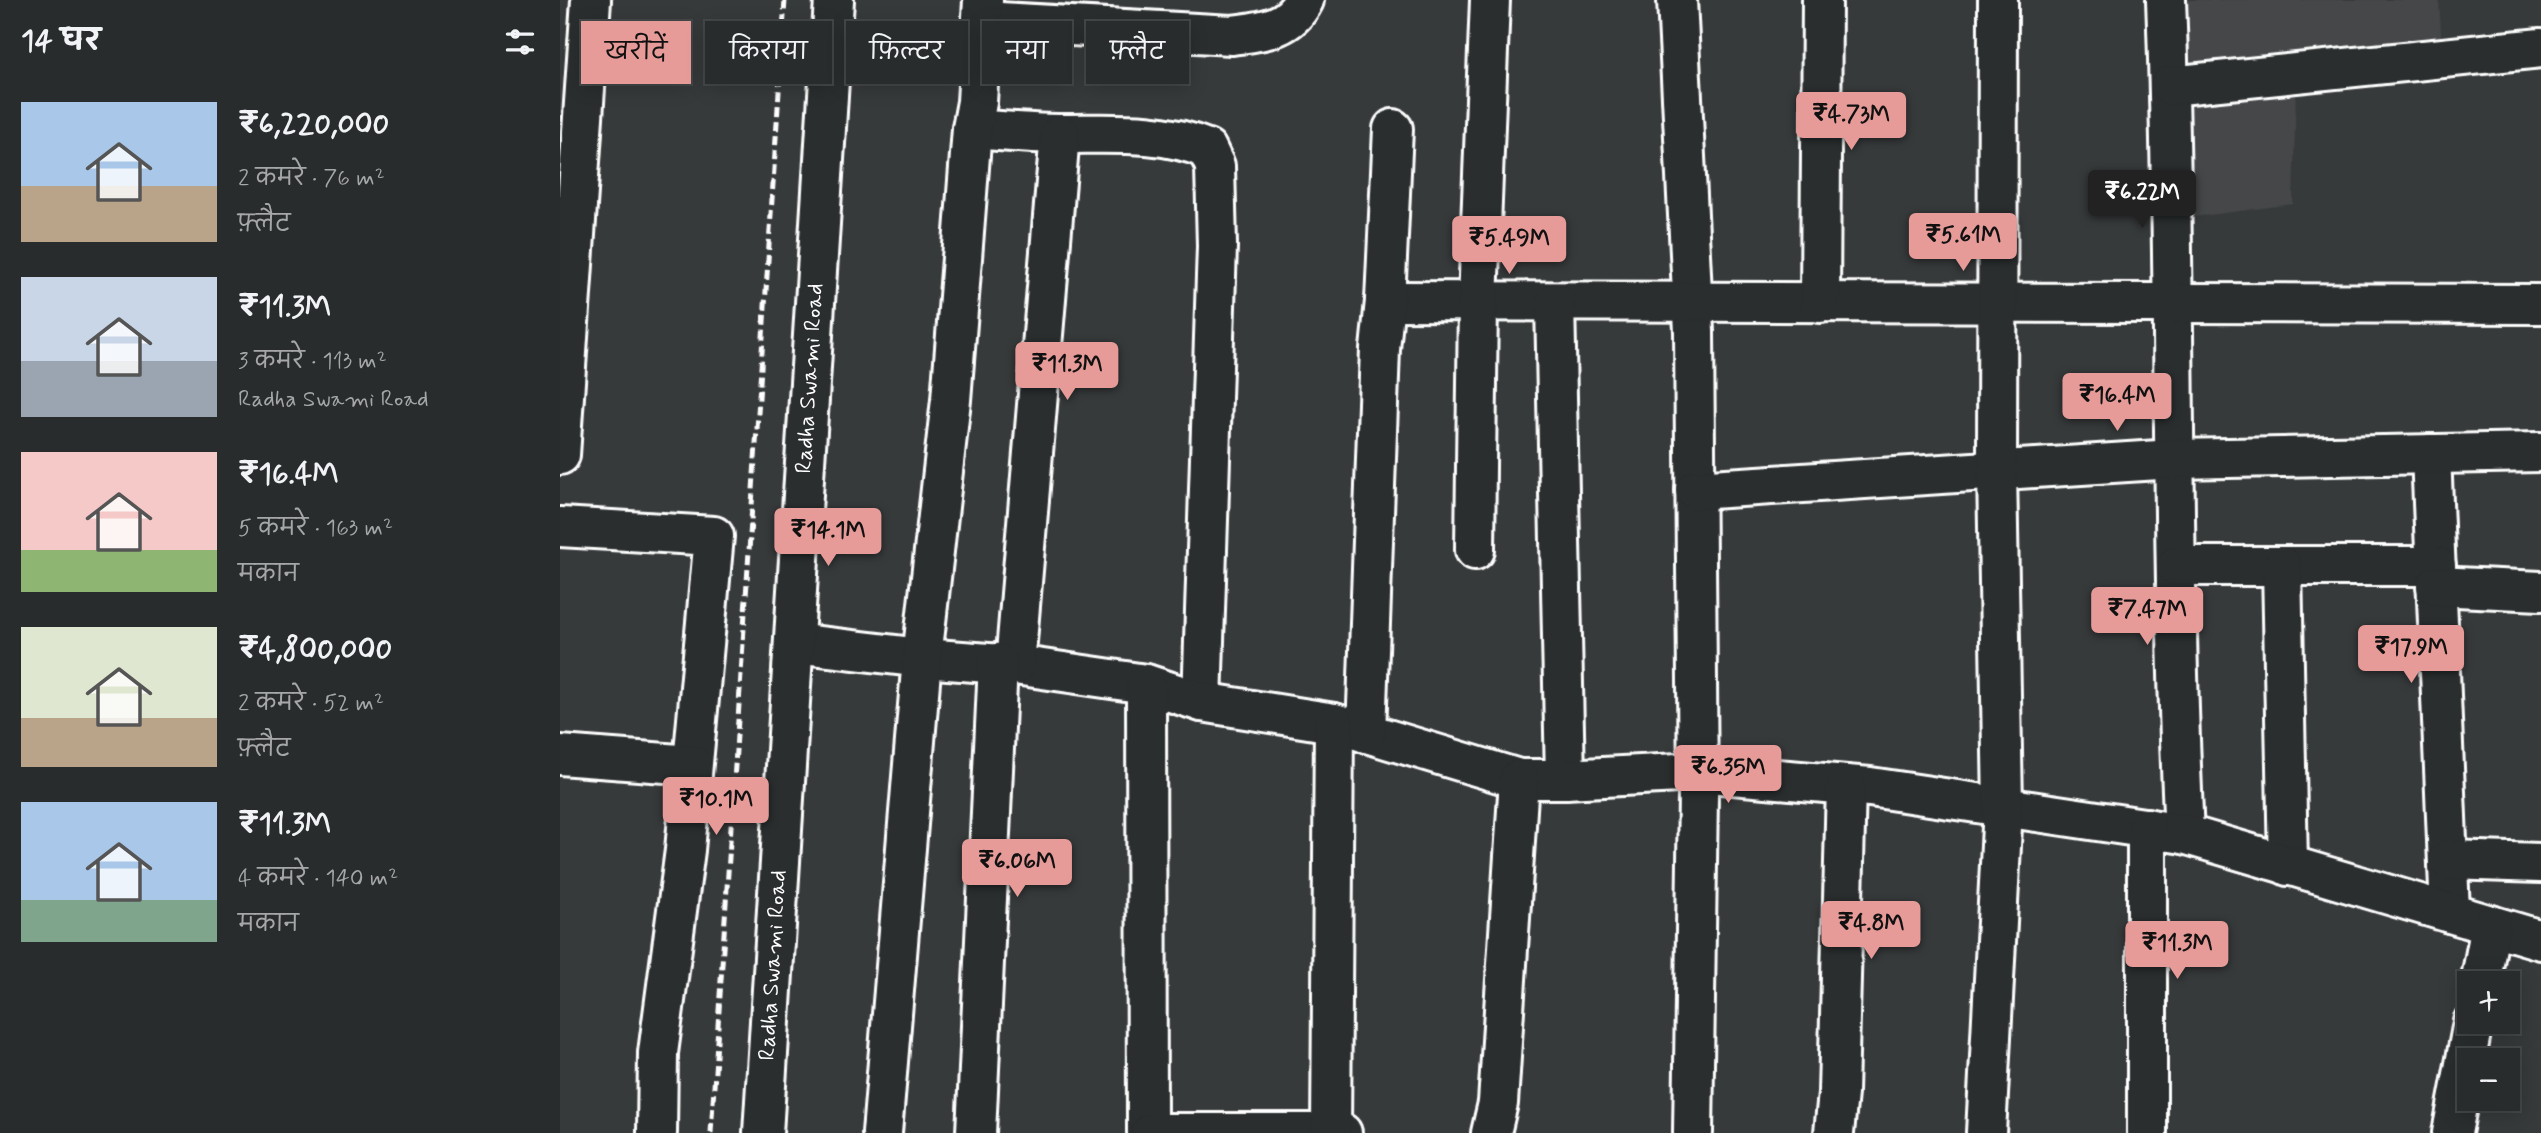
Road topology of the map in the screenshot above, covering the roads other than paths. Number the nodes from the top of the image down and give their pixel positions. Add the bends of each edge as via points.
1 (591, 0) edge
2 (834, 0) edge
3 (1304, 0) edge
4 (1490, 0) edge
5 (1677, 0) edge
6 (1822, 0) edge
7 (1998, 0) edge
8 (2166, 0) edge
9 (983, 11) edge
10 (2541, 48) edge
11 (2170, 86) junction
12 (972, 129) junction
13 (1393, 129) dead end
14 (1060, 134) junction
15 (1385, 301) junction
16 (1478, 301) junction
17 (1555, 302) junction
18 (1693, 302) junction
19 (1820, 303) junction
20 (1999, 303) junction
21 (2173, 304) junction
22 (2541, 304) edge
23 (2541, 452) edge
24 (2431, 454) junction
25 (560, 455) edge
26 (2174, 459) junction
27 (1997, 471) junction
28 (1695, 490) junction
29 (560, 527) edge
30 (1475, 550) dead end
31 (2176, 566) junction
32 (2282, 566) junction
33 (2436, 576) junction
34 (2541, 591) edge
35 (794, 643) junction
36 (922, 658) junction
37 (1007, 664) junction
38 (1146, 684) junction
39 (1202, 702) junction
40 (1350, 728) junction
41 (560, 755) edge
42 (692, 765) junction
43 (1698, 772) junction
44 (1519, 779) junction
45 (1565, 779) junction
46 (1846, 785) junction
47 (2003, 807) junction
48 (2165, 831) junction
49 (2448, 860) junction
50 (2541, 863) edge
51 (2288, 866) junction
52 (2450, 913) junction
53 (2491, 925) junction
54 (2541, 940) edge
55 (2482, 971) edge
56 (2471, 1034) edge
57 (657, 1133) edge
58 (763, 1133) edge
59 (882, 1133) edge
60 (976, 1133) edge
61 (1149, 1133) edge
62 (1335, 1133) edge
63 (1491, 1133) edge
64 (1693, 1133) edge
65 (1834, 1133) edge
66 (1986, 1133) edge
67 (2147, 1133) edge
68 (2452, 1133) edge

1 - 25 street
2 - 35 street, Radha Swami Road
3 - 9 street via 1286,23 1232,35
4 - 16 street
5 - 18 street
6 - 19 street
7 - 20 street
8 - 11 street
9 - 12 street
10 - 11 street
11 - 21 street
12 - 14 street
12 - 36 street via 951,400
13 - 15 street
14 - 37 street
14 - 39 street via 1162,136 1188,141 1207,149 1215,166 1217,246
15 - 16 street
15 - 40 street
16 - 17 street
16 - 30 street
17 - 18 street
17 - 45 street
18 - 19 street
18 - 28 street
19 - 20 street
20 - 21 street
20 - 27 street
21 - 22 street
21 - 26 street
23 - 24 street
24 - 26 street
24 - 33 street
26 - 27 street
26 - 31 street
27 - 28 street
27 - 47 street
28 - 43 street
29 - 42 street via 714,536
31 - 32 street
31 - 48 street via 2178,711
32 - 33 street
32 - 51 street
33 - 34 street
33 - 49 street
35 - 36 street
35 - 58 street, Radha Swami Road
36 - 37 street
36 - 59 street
37 - 38 street
37 - 60 street
38 - 39 street
38 - 61 street
39 - 40 street
40 - 44 street
40 - 62 street
41 - 42 street
42 - 57 street via 658,1053
43 - 45 street
43 - 46 street
43 - 64 street
44 - 45 street
44 - 63 street via 1498,1104
46 - 47 street
46 - 65 street
47 - 48 street
47 - 66 street
48 - 51 street
48 - 67 street
49 - 50 street
49 - 52 street
51 - 52 street
52 - 53 street
53 - 54 street
53 - 55 street
56 - 68 street
61 - 62 street

